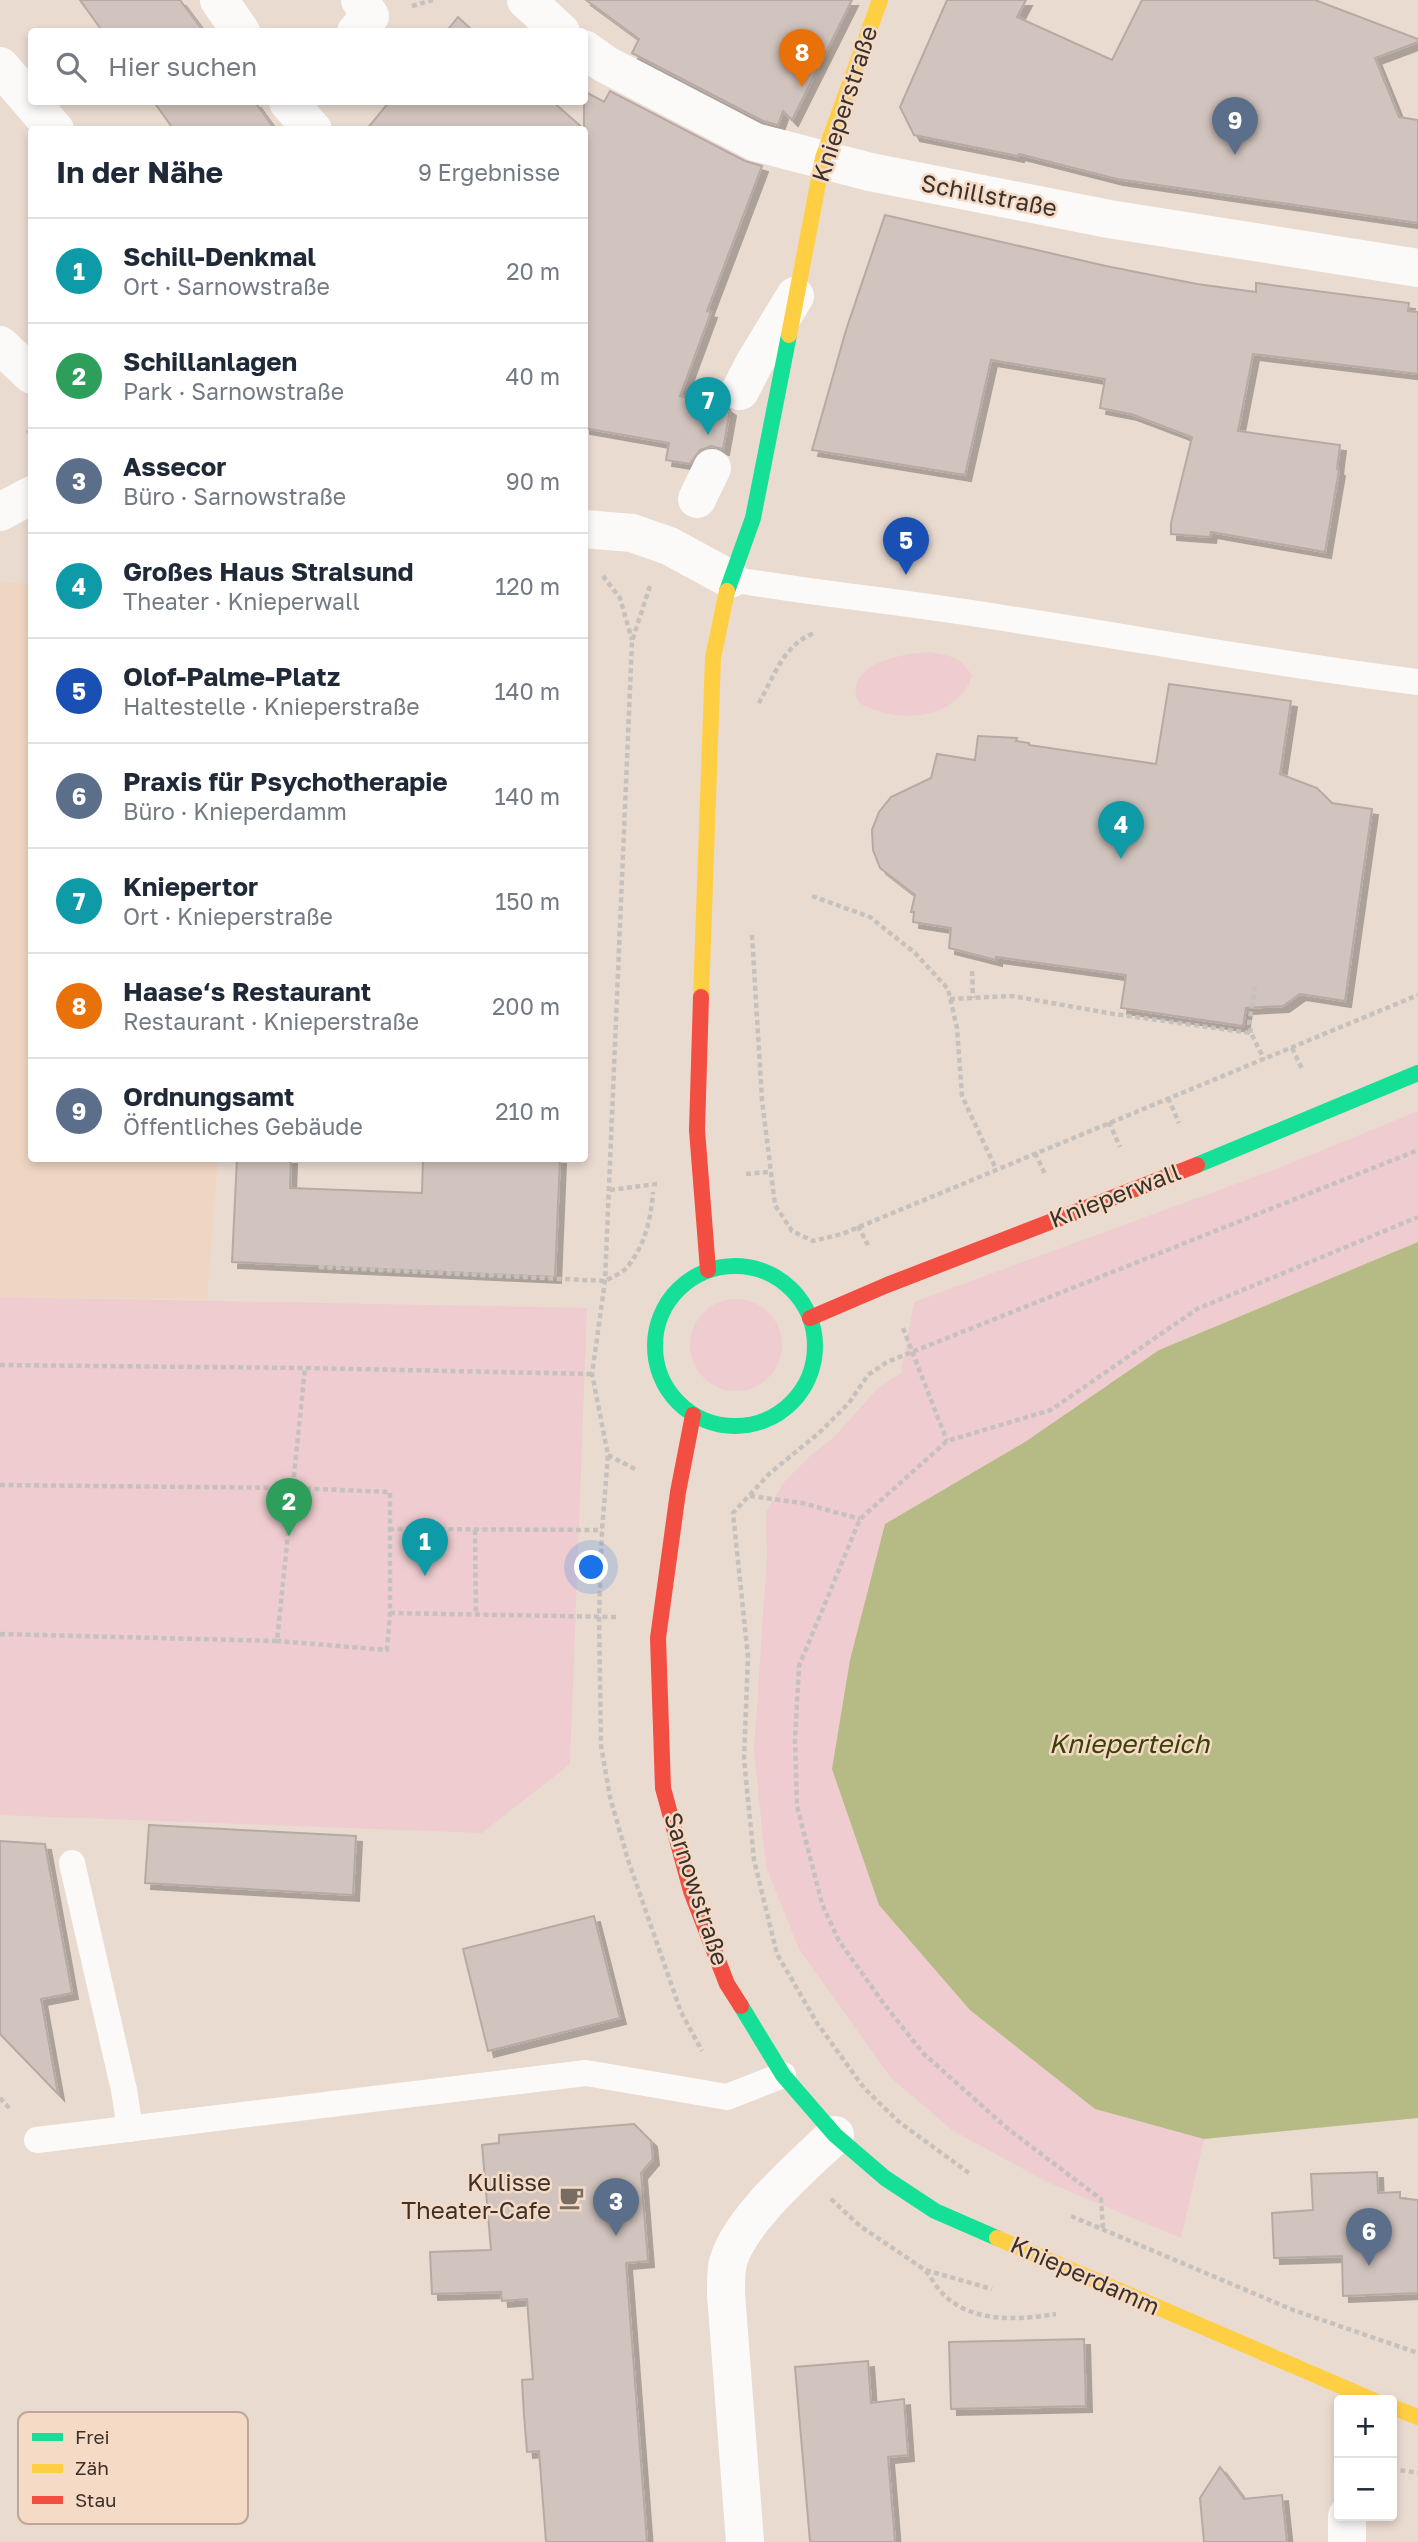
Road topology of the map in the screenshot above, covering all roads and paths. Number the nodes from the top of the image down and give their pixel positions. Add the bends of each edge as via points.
1 (219, 0) edge
2 (360, 0) edge
3 (526, 0) edge
4 (880, 0) edge
5 (237, 28) edge
6 (360, 28) edge
7 (557, 28) edge
8 (588, 52) edge
9 (0, 66) edge
10 (28, 99) edge
11 (34, 105) edge
12 (52, 126) edge
13 (823, 159) junction
14 (1418, 268) edge
15 (798, 292) junction
16 (0, 345) edge
17 (28, 371) edge
18 (740, 391) dead end
19 (28, 497) edge
20 (0, 512) edge
21 (0, 522) edge
22 (28, 522) edge
23 (588, 529) edge
24 (593, 571) dead end
25 (730, 579) junction
26 (823, 631) dead end
27 (1418, 682) edge
28 (756, 708) dead end
29 (812, 896) dead end
30 (752, 931) dead end
31 (972, 971) dead end
32 (1255, 988) dead end
33 (1418, 995) edge
34 (973, 998) junction
35 (950, 999) junction
36 (1251, 1033) junction
37 (1264, 1059) junction
38 (1418, 1073) edge
39 (1418, 1150) edge
40 (996, 1169) junction
41 (653, 1185) dead end
42 (1418, 1217) edge
43 (319, 1267) dead end
44 (708, 1270) junction
45 (605, 1282) junction
46 (810, 1318) junction
47 (911, 1352) junction
48 (0, 1365) edge
49 (305, 1368) junction
50 (592, 1374) junction
51 (693, 1415) junction
52 (947, 1441) junction
53 (608, 1455) dead end
54 (0, 1485) edge
55 (293, 1488) junction
56 (749, 1496) junction
57 (860, 1519) junction
58 (389, 1529) junction
59 (475, 1530) junction
60 (601, 1530) dead end
61 (390, 1613) junction
62 (476, 1615) junction
63 (660, 1620) junction
64 (0, 1634) edge
65 (277, 1641) junction
66 (72, 1863) dead end
67 (783, 2075) junction
68 (130, 2129) junction
69 (835, 2135) junction
70 (37, 2140) dead end
71 (799, 2169) junction
72 (975, 2178) dead end
73 (1065, 2213) dead end
74 (1103, 2229) junction
75 (1093, 2279) junction
76 (1060, 2313) dead end
77 (1418, 2353) edge
78 (1351, 2395) edge
79 (1397, 2409) edge
80 (1418, 2417) edge
81 (1397, 2470) edge
82 (1418, 2473) edge
83 (1347, 2521) edge
84 (745, 2542) edge
85 (1347, 2542) edge

1 - 5 street
2 - 6 street via 370,16
3 - 7 street
4 - 13 street, Knieperstraße
8 - 13 street, Schillstraße via 755,142
9 - 10 street
11 - 12 street
13 - 14 street, Schillstraße via 1109,219
13 - 15 street, Knieperstraße
15 - 18 street, Knieperstraße
15 - 25 street, Knieperstraße via 753,518
16 - 17 street
19 - 20 street
21 - 22 street
23 - 25 street via 644,537
24 - 45 path via 602,574 620,598 632,641
25 - 27 lane
25 - 44 street, Knieperstraße via 713,658 697,1130
26 - 28 path via 804,636 792,647
29 - 35 path via 870,917 915,953 948,989
30 - 40 path via 769,1172 775,1205 792,1231 813,1241 842,1234
31 - 34 path
32 - 36 path
33 - 37 path
34 - 35 path
34 - 36 path via 1012,996
35 - 40 path via 962,1096
36 - 37 path
37 - 40 path
38 - 46 street, Knieperwall
39 - 47 path
41 - 45 path via 643,1240 627,1268
42 - 52 path via 1197,1309 1051,1410
43 - 45 path
44 - 46 street via 757,1268 798,1295
44 - 51 street via 685,1282 668,1301 657,1325 654,1350 660,1376 673,1398
45 - 50 path
46 - 51 street via 816,1342 813,1367 787,1408 766,1420 741,1426 716,1424
47 - 52 path
47 - 56 path via 868,1375 849,1403
48 - 49 path
49 - 50 path
49 - 55 path
50 - 53 path
51 - 63 street, Sarnowstraße
52 - 57 path
54 - 55 path
55 - 58 path via 390,1492
55 - 65 path
56 - 57 path via 802,1503
56 - 72 path via 733,1513 748,1657 744,1759 754,1860 778,1954 817,2023 864,2088 899,2122
57 - 74 path via 799,1666 797,1806 822,1904 839,1941 923,2053 1008,2129 1101,2199
58 - 59 path
58 - 61 path
59 - 60 path
59 - 62 path
61 - 62 path
61 - 65 path via 387,1650
62 - 63 path
63 - 67 street, Sarnowstraße via 663,1788 691,1891 727,1984
64 - 65 path
66 - 68 lane
67 - 68 lane via 727,2097 586,2073
67 - 69 street, Sarnowstraße
68 - 70 lane
69 - 71 street
69 - 75 street, Knieperdamm via 885,2178 935,2211
71 - 76 path via 860,2226 925,2270 945,2296 972,2314 1024,2319
71 - 84 street via 747,2227 727,2266
73 - 74 path
74 - 75 path
74 - 77 path via 1293,2310
75 - 78 street, Knieperdamm
79 - 80 street
81 - 82 path
83 - 85 street

